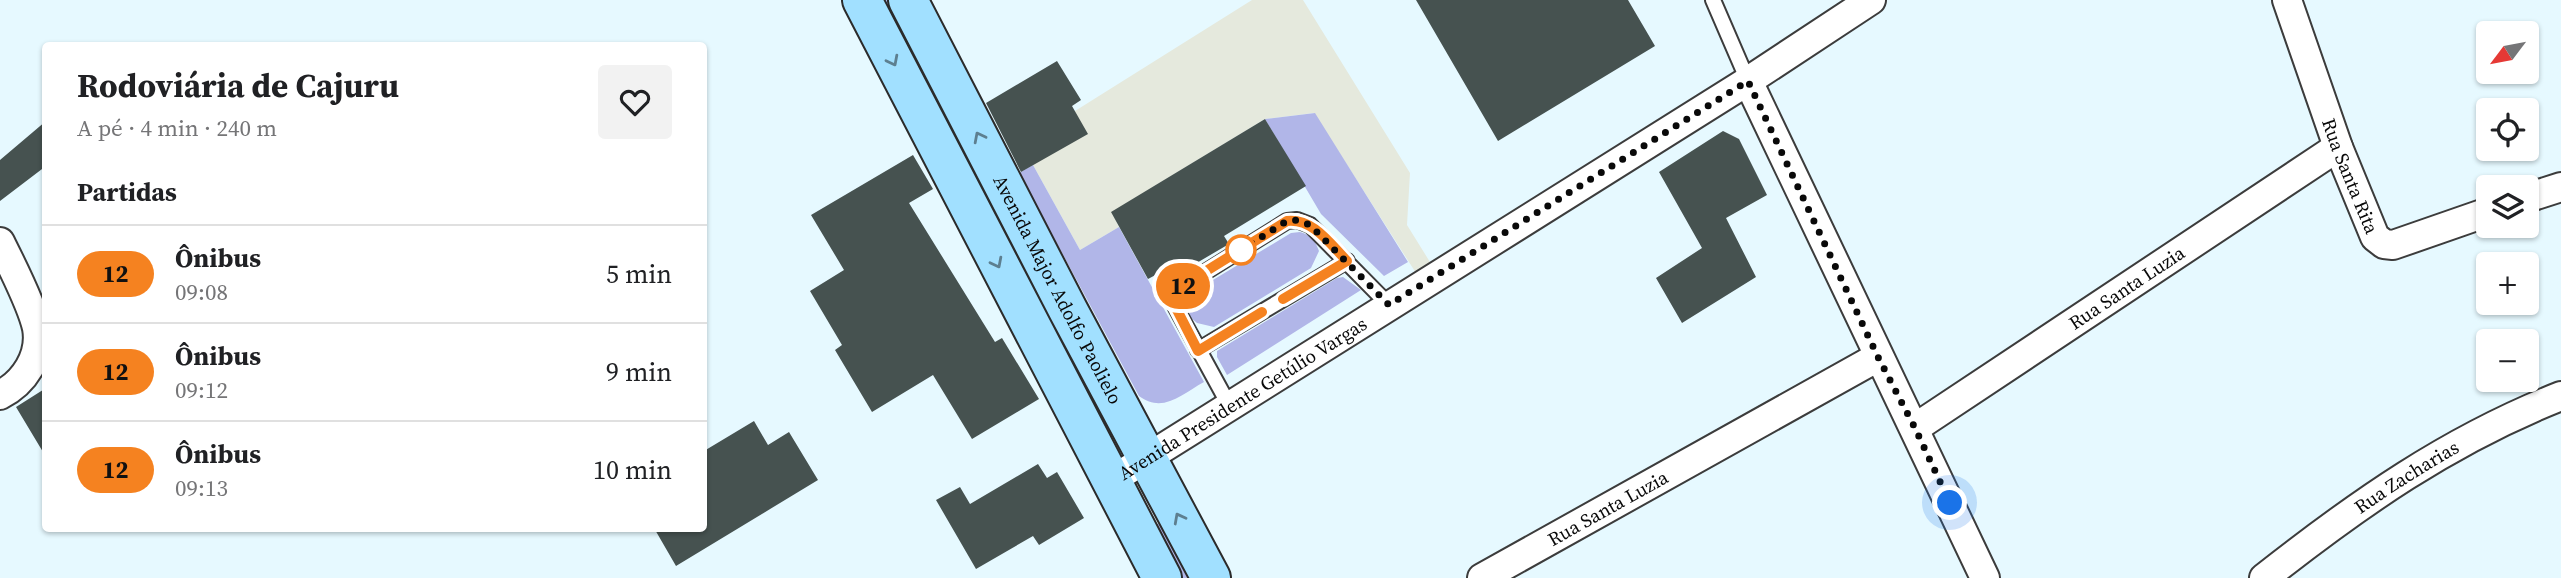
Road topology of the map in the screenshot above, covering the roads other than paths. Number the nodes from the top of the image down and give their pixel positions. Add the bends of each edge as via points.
1 (862, 0) edge
2 (908, 0) edge
3 (1713, 0) edge
4 (1871, 0) edge
5 (2287, 0) edge
6 (1845, 10) edge
7 (1748, 81) junction
8 (2338, 147) junction
9 (2561, 187) edge
10 (2539, 194) edge
11 (2476, 216) edge
12 (0, 242) edge
13 (1347, 261) junction
14 (1389, 305) junction
15 (1198, 351) junction
16 (1878, 357) junction
17 (0, 395) edge
18 (2561, 396) edge
19 (1229, 405) junction
20 (1915, 428) junction
21 (1146, 459) junction
22 (1112, 480) junction
23 (1162, 578) edge
24 (1211, 578) edge
25 (1482, 578) edge
26 (1985, 578) edge
27 (2264, 578) edge

1 -> 22 main road, Avenida Major Adolfo Paolielo
21 -> 2 main road, Avenida Major Adolfo Paolielo
3 - 7 lane
4 - 6 street, Avenida Presidente Getúlio Vargas
5 - 8 street, Rua Santa Rita
6 - 7 street, Avenida Presidente Getúlio Vargas
7 - 14 street, Avenida Presidente Getúlio Vargas
7 - 16 street
8 - 11 street, Rua Santa Rita via 2367,222 2384,244 2393,245
8 - 20 street, Rua Santa Luzia
9 - 10 street
12 - 17 street via 37,330 34,364
13 - 14 lane
13 - 15 lane
13 - 15 lane via 1310,225 1287,221 1182,286 1175,296 1175,306
14 - 19 street, Avenida Presidente Getúlio Vargas
15 - 19 lane
16 - 20 street
16 - 25 street, Rua Santa Luzia
18 - 27 street, Rua Zacharias via 2511,416 2432,459 2343,517
19 - 21 street, Avenida Presidente Getúlio Vargas
20 - 26 street
21 - 22 street, Avenida Presidente Getúlio Vargas
24 -> 21 main road, Avenida Major Adolfo Paolielo
22 - 23 main road, Avenida Major Adolfo Paolielo

